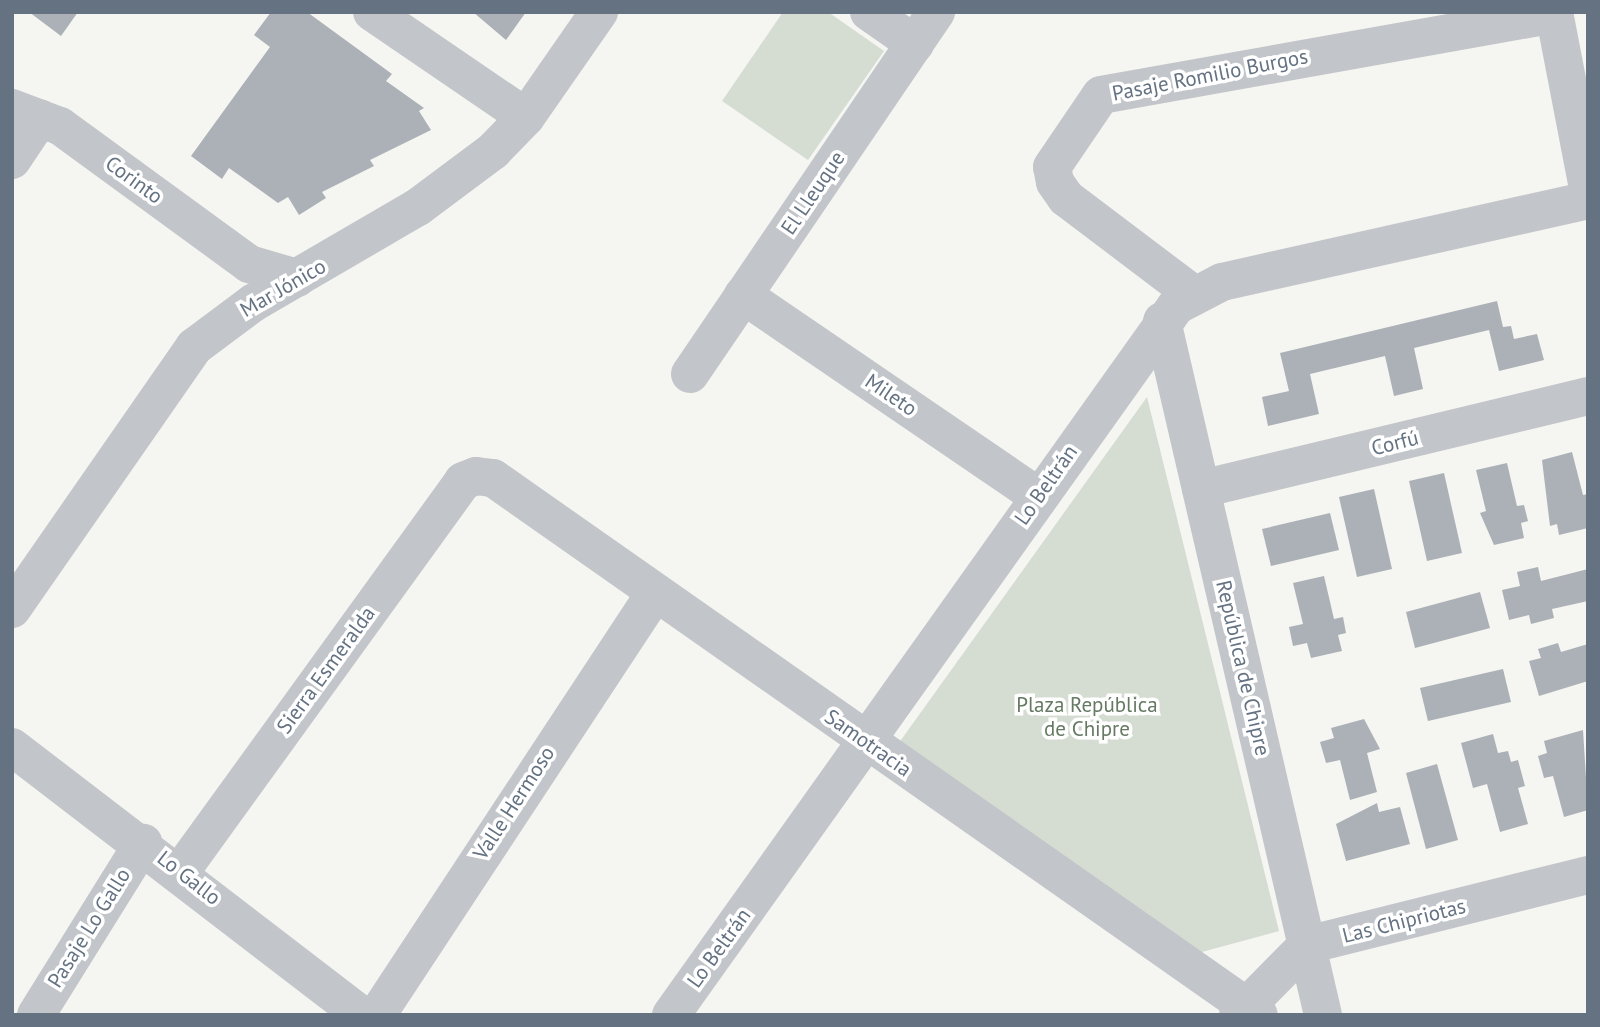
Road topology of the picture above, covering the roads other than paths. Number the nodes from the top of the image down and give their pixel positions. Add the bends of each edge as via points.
1 (372, 12) edge
2 (599, 12) edge
3 (869, 12) edge
4 (936, 12) edge
5 (1554, 13) edge
6 (915, 44) junction
7 (26, 113) edge
8 (526, 117) junction
9 (12, 160) edge
10 (1588, 188) edge
11 (1588, 200) edge
12 (248, 264) junction
13 (297, 278) junction
14 (1193, 294) junction
15 (743, 295) junction
16 (253, 303) junction
17 (1163, 321) junction
18 (690, 374) dead end
19 (1588, 396) edge
20 (476, 476) joint
21 (1201, 489) junction
22 (1038, 496) junction
23 (655, 593) junction
24 (12, 609) edge
25 (866, 743) junction
26 (12, 747) edge
27 (143, 843) junction
28 (181, 871) junction
29 (1588, 875) edge
30 (1307, 945) junction
31 (1247, 1012) edge
32 (36, 1015) edge
33 (361, 1015) edge
34 (377, 1015) edge
35 (671, 1015) edge
36 (1323, 1015) edge

1 - 8 street
2 - 8 street, Mar Jónico
3 - 6 street
4 - 6 street, El Lleuque
5 - 10 street
5 - 14 street, Pasaje Romilio Burgos via 1101,95 1052,167 1055,183 1066,198
6 - 15 street, El Lleuque
7 - 9 street
7 - 12 street, Corinto via 60,126
8 - 13 street, Mar Jónico via 418,207
11 - 14 street, Lo Beltrán via 1222,282
12 - 13 street, Corinto
12 - 16 street
13 - 16 street, Mar Jónico
14 - 17 street, Lo Beltrán
15 - 18 street, El Lleuque
15 - 22 street, Mileto
16 - 24 street, Mar Jónico via 179,365
17 - 21 street, República de Chipre
17 - 22 street, Lo Beltrán
19 - 21 street, Corfú
20 - 23 street, Samotracia via 493,478
20 - 28 street, Sierra Esmeralda via 463,481
21 - 30 street, República de Chipre
22 - 25 street, Lo Beltrán
23 - 25 street, Samotracia
23 - 34 street, Valle Hermoso
25 - 31 street, Samotracia
25 - 35 street, Lo Beltrán
26 - 27 street, Lo Gallo
27 - 28 street, Lo Gallo
27 - 32 street, Pasaje Lo Gallo
28 - 33 street, Lo Gallo
29 - 30 street, Las Chipriotas
30 - 31 street, Las Chipriotas
30 - 36 street, República de Chipre

